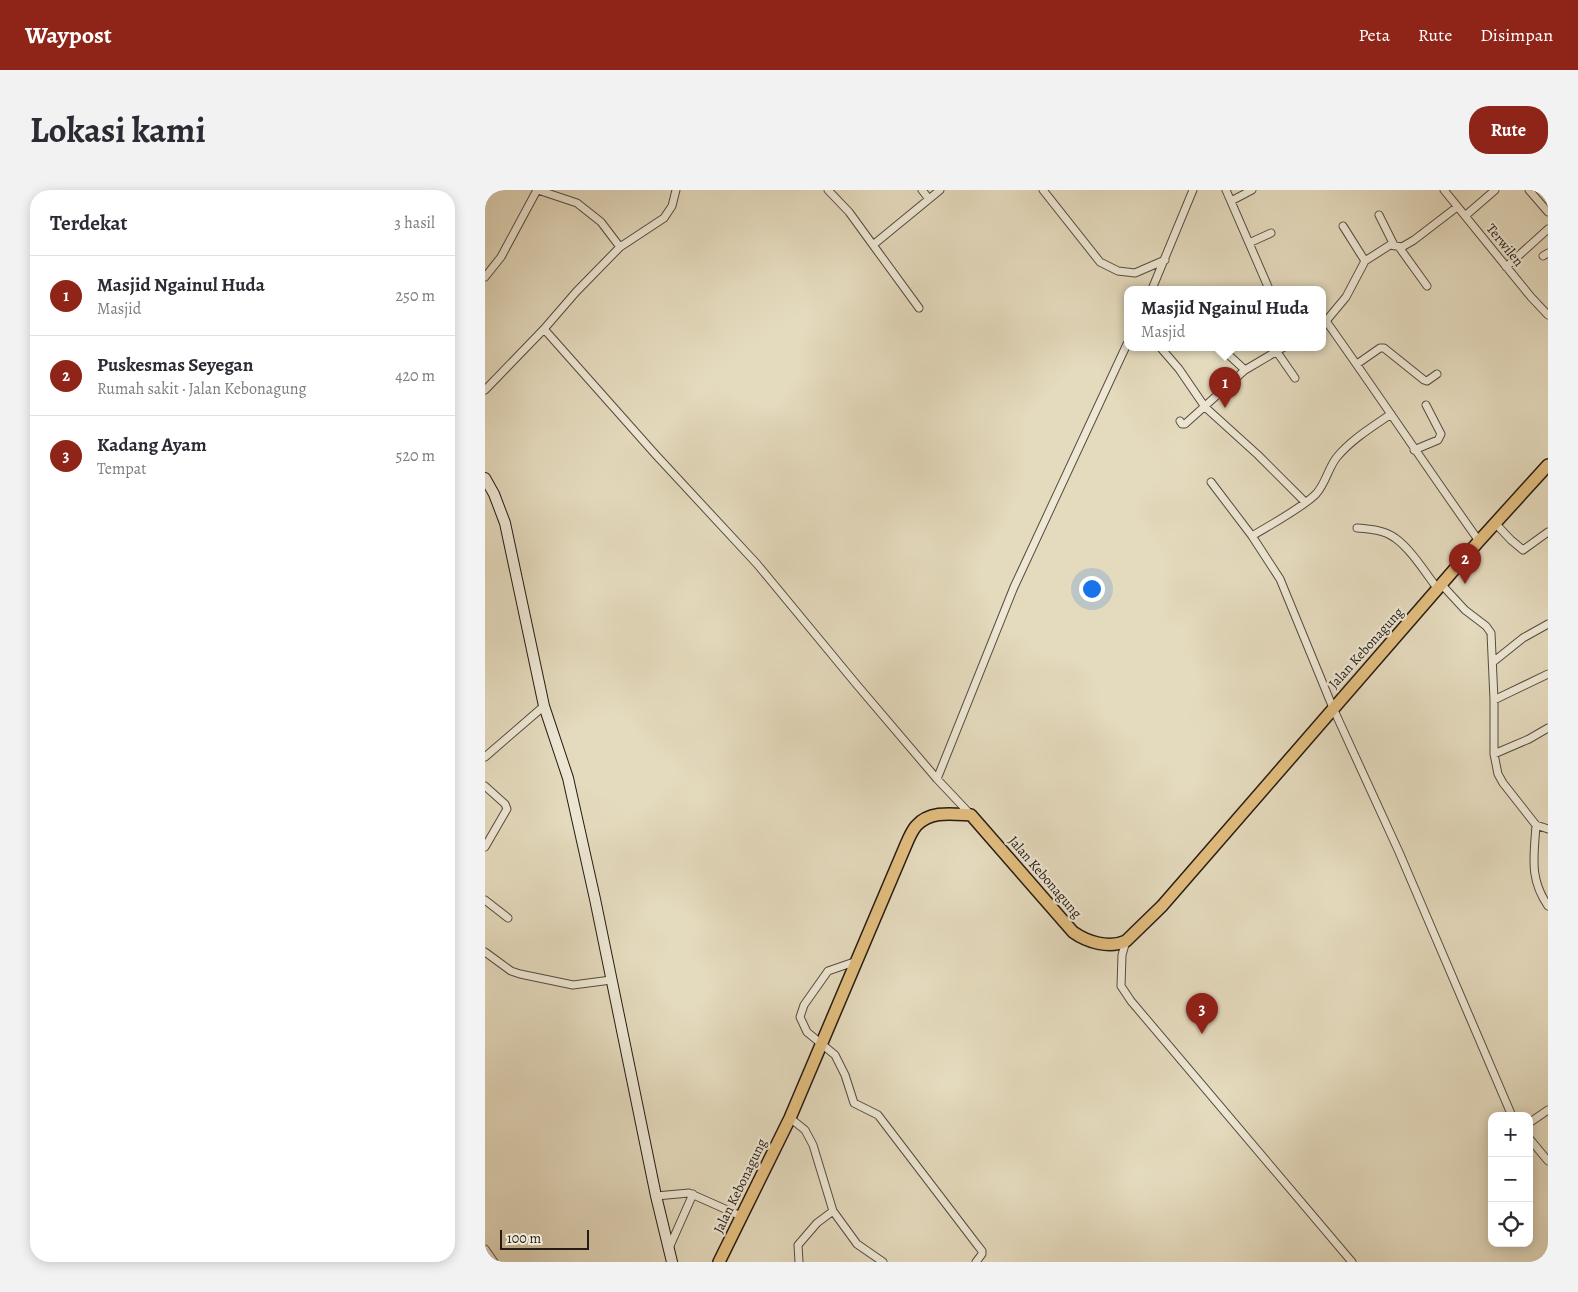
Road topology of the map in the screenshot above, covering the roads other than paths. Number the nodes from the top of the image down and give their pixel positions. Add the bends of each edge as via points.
1 (537, 190) edge
2 (676, 190) edge
3 (828, 190) edge
4 (922, 190) edge
5 (940, 190) edge
6 (1043, 190) edge
7 (1193, 190) edge
8 (1225, 190) edge
9 (1252, 190) edge
10 (1444, 190) edge
11 (1495, 190) edge
12 (1529, 190) edge
13 (929, 199) junction
14 (1231, 201) junction
15 (1457, 206) junction
16 (1548, 212) edge
17 (1379, 214) dead end
18 (1465, 216) junction
19 (1343, 226) dead end
20 (1548, 229) edge
21 (1271, 234) dead end
22 (1249, 243) junction
23 (873, 245) junction
24 (620, 246) junction
25 (1396, 246) junction
26 (1165, 260) junction
27 (1365, 261) junction
28 (1506, 267) junction
29 (485, 278) edge
30 (1153, 286) edge
31 (1268, 286) edge
32 (1427, 286) dead end
33 (919, 308) dead end
34 (1548, 315) edge
35 (1326, 320) edge
36 (1326, 325) edge
37 (544, 329) junction
38 (1124, 350) edge
39 (1163, 351) edge
40 (1224, 351) edge
41 (1277, 352) joint
42 (1357, 364) junction
43 (1245, 370) junction
44 (1437, 374) dead end
45 (1295, 378) dead end
46 (485, 390) edge
47 (1426, 405) dead end
48 (1205, 407) junction
49 (1391, 414) junction
50 (1180, 420) dead end
51 (1414, 450) junction
52 (1548, 465) edge
53 (485, 478) edge
54 (1211, 482) dead end
55 (1305, 502) junction
56 (1495, 524) junction
57 (1357, 528) dead end
58 (1548, 532) edge
59 (1251, 536) junction
60 (1479, 541) junction
61 (1440, 587) junction
62 (1548, 624) edge
63 (1493, 662) junction
64 (1548, 674) edge
65 (1494, 700) junction
66 (544, 706) junction
67 (1333, 708) junction
68 (1548, 728) edge
69 (1494, 754) junction
70 (485, 757) edge
71 (937, 779) junction
72 (485, 786) edge
73 (971, 815) junction
74 (1537, 825) junction
75 (1548, 829) edge
76 (485, 847) edge
77 (485, 900) edge
78 (1548, 906) edge
79 (508, 918) dead end
80 (1126, 941) junction
81 (485, 952) edge
82 (857, 961) junction
83 (611, 980) junction
84 (822, 1043) junction
85 (1548, 1110) edge
86 (1510, 1112) edge
87 (790, 1118) junction
88 (1533, 1120) edge
89 (1533, 1143) edge
90 (1548, 1161) edge
91 (693, 1194) junction
92 (656, 1196) junction
93 (833, 1211) junction
94 (743, 1216) junction
95 (485, 1249) edge
96 (669, 1249) junction
97 (494, 1262) edge
98 (672, 1262) edge
99 (719, 1262) edge
100 (799, 1262) edge
101 (883, 1262) edge
102 (975, 1262) edge
103 (1352, 1262) edge

1 - 24 street via 577,203 601,222
1 - 29 street via 501,257
2 - 24 street via 672,206 664,218
3 - 23 street
4 - 13 street
5 - 13 street
6 - 26 street via 1100,262 1118,271 1135,273
7 - 26 street
8 - 14 street
9 - 14 street
10 - 15 street, Terwilen
11 - 18 street
12 - 16 street
13 - 23 street
14 - 22 street
15 - 18 street, Terwilen
15 - 25 street via 1414,240
17 - 25 street
18 - 28 street, Terwilen
19 - 27 street
20 - 28 street
21 - 22 street
22 - 31 street
23 - 33 street
24 - 37 street
25 - 27 street via 1385,248
25 - 32 street
26 - 30 street
27 - 35 street via 1346,297
28 - 34 street, Terwilen
36 - 42 street
37 - 46 street
37 - 71 street via 757,564
38 - 71 street via 1014,587
39 - 48 street
40 - 43 street
41 - 43 street
41 - 45 street
42 - 44 street via 1384,348 1424,380
42 - 49 street
43 - 48 street
47 - 51 street via 1440,438
48 - 50 street via 1185,424
48 - 55 street
49 - 51 street
49 - 55 street via 1336,458 1324,483
51 - 60 street
52 - 56 main road, Jalan Kebonagung
53 - 66 street via 505,523
54 - 59 street
55 - 59 street
56 - 58 street via 1523,550
56 - 60 main road, Jalan Kebonagung
57 - 61 street via 1373,529 1395,538
59 - 67 street via 1280,579
60 - 61 main road, Jalan Kebonagung
61 - 63 street via 1489,628
61 - 67 main road, Jalan Kebonagung
62 - 63 street via 1523,638
63 - 65 street
64 - 65 street
65 - 69 street
66 - 70 street
66 - 83 street via 568,778
67 - 80 main road, Jalan Kebonagung via 1162,906
67 - 86 street via 1403,861
68 - 69 street
69 - 74 street via 1500,779
71 - 73 street
72 - 76 street via 507,809
73 - 80 main road, Jalan Kebonagung via 1073,932 1083,939 1105,944
73 - 82 main road, Jalan Kebonagung via 941,814 916,825
74 - 75 street
74 - 78 street via 1533,872
77 - 79 street
80 - 103 street via 1121,955 1121,986 1131,1002
81 - 83 street via 519,974 573,985
82 - 84 main road, Jalan Kebonagung
82 - 84 street via 830,969 800,1014 807,1032
83 - 92 street
84 - 87 main road, Jalan Kebonagung
84 - 102 street via 835,1056 854,1103 882,1119 982,1250 981,1258
85 - 88 street
87 - 93 street via 805,1130 813,1145
87 - 94 main road, Jalan Kebonagung
89 - 90 street
91 - 92 street
91 - 94 street
91 - 96 street
92 - 96 street
93 - 100 street via 797,1245
93 - 101 street via 857,1244
94 - 99 main road, Jalan Kebonagung
95 - 97 street
96 - 98 street

